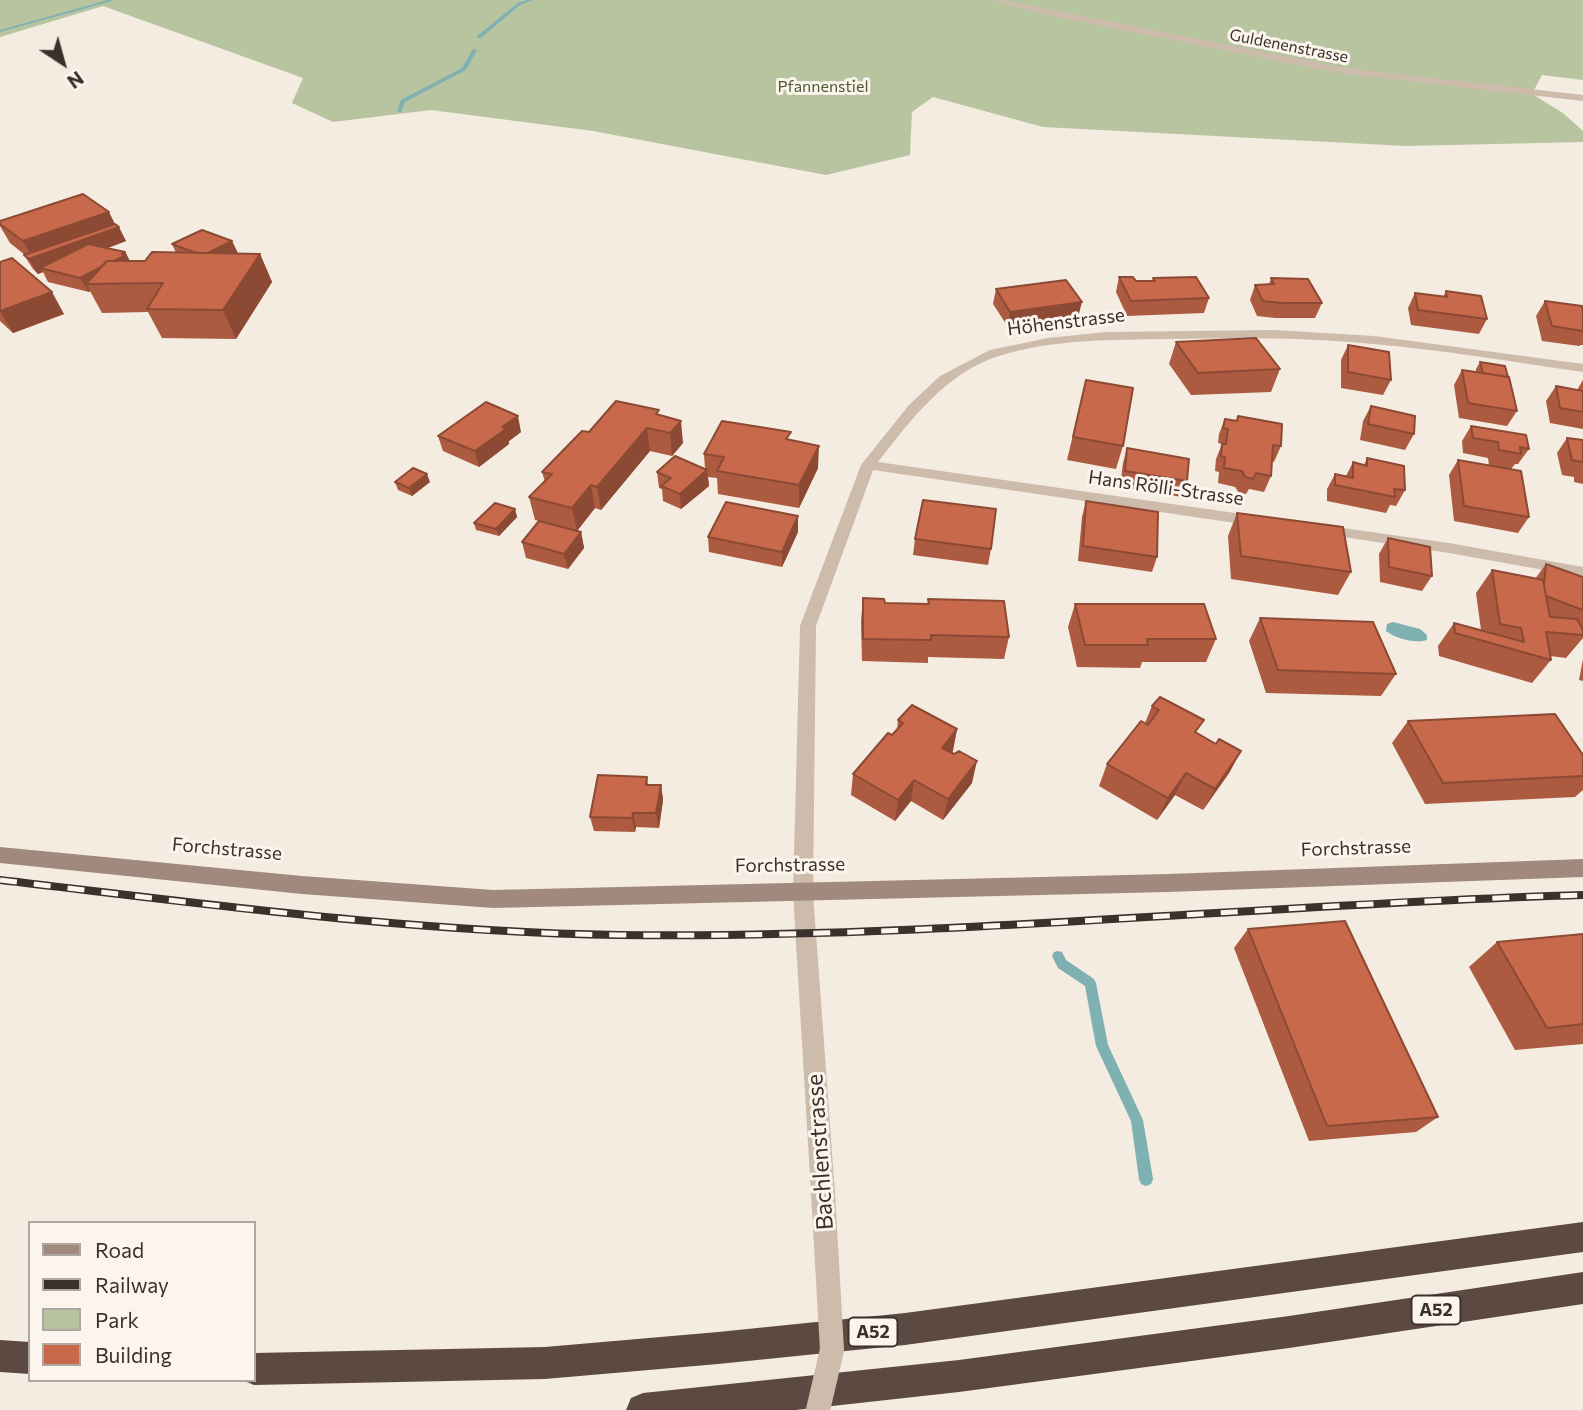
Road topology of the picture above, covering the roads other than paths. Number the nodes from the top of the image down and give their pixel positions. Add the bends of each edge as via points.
1 (994, 0) edge
2 (1583, 99) edge
3 (1583, 368) edge
4 (869, 464) junction
5 (1275, 523) edge
6 (1301, 527) edge
7 (1583, 572) edge
8 (0, 855) edge
9 (1583, 868) edge
10 (803, 893) junction
11 (1583, 1237) edge
12 (1583, 1288) edge
13 (0, 1356) edge
14 (28, 1358) edge
15 (256, 1368) edge
16 (643, 1410) edge
17 (818, 1410) edge

1 - 2 street, Guldenenstrasse via 1338,70
3 - 4 street, Höhenstrasse via 1374,340 1274,334 1106,336 1048,342 994,353 945,379 914,408
4 - 5 street, Hans Rölli-Strasse
4 - 10 street, Höhenstrasse via 808,626
6 - 7 street
8 - 10 main road, Forchstrasse via 493,899
9 - 10 main road, Forchstrasse
10 - 17 street, Bachlenstrasse, bridge via 832,1350
11 - 15 highway, A52 via 919,1327 732,1347 545,1363
12 - 16 highway, A52 via 973,1374
13 - 14 highway

